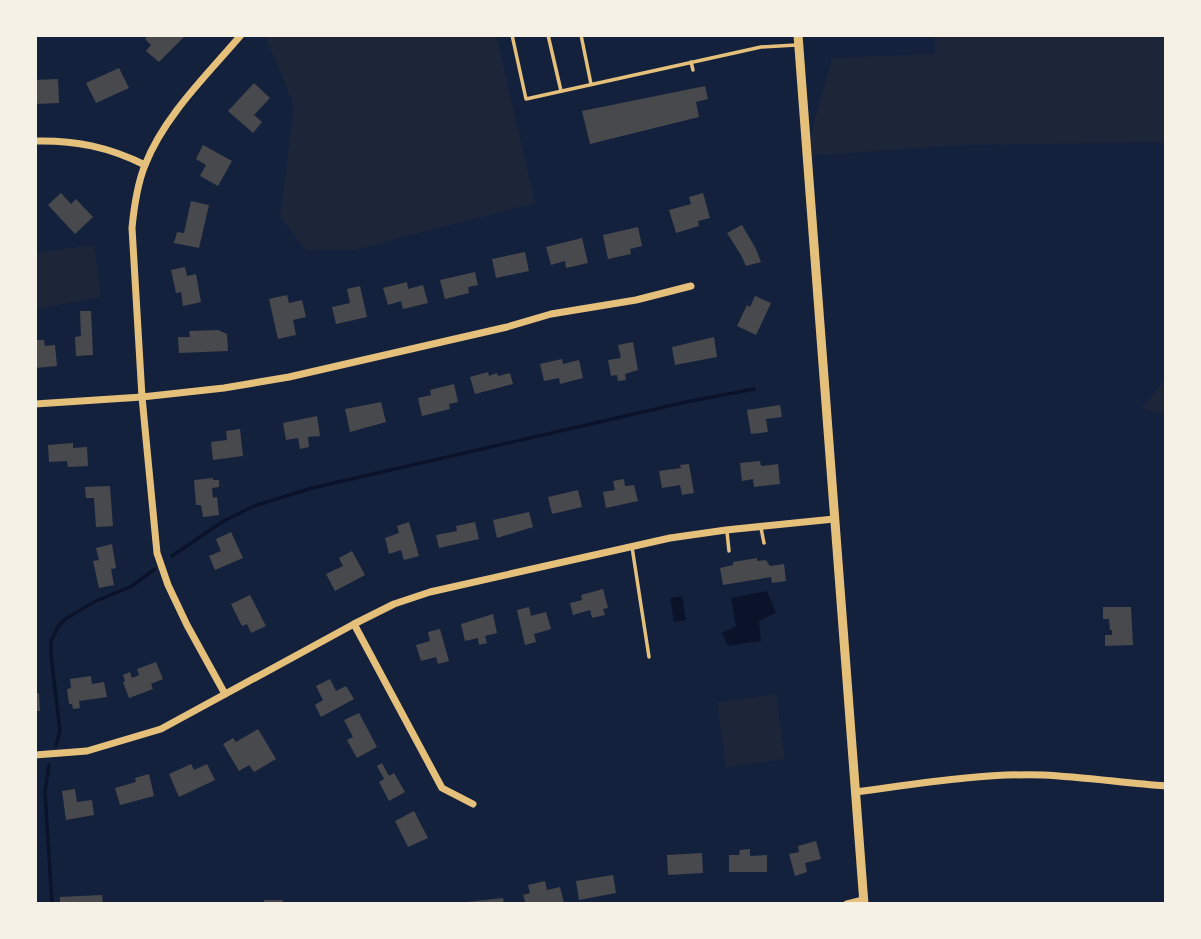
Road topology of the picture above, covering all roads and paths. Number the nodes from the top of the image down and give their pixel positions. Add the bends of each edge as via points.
1 (241, 35) edge
2 (512, 35) edge
3 (548, 35) edge
4 (581, 35) edge
5 (798, 40) edge
6 (691, 62) junction
7 (693, 70) dead end
8 (591, 84) junction
9 (561, 91) junction
10 (35, 141) edge
11 (145, 165) junction
12 (691, 286) dead end
13 (142, 397) junction
14 (35, 404) edge
15 (834, 519) junction
16 (761, 526) junction
17 (726, 530) junction
18 (764, 543) dead end
19 (632, 547) junction
20 (729, 551) dead end
21 (354, 624) junction
22 (649, 657) dead end
23 (225, 694) junction
24 (35, 755) edge
25 (1166, 786) edge
26 (855, 792) junction
27 (473, 804) dead end
28 (863, 902) edge
29 (847, 904) edge

1 - 11 street via 180,107
2 - 9 lane via 526,99
3 - 9 lane
4 - 8 lane
5 - 6 lane
5 - 15 street
6 - 7 lane
6 - 8 lane
8 - 9 lane
10 - 11 street via 83,142
11 - 13 street via 132,228
12 - 13 street via 551,314 289,377
13 - 14 street
13 - 23 street via 157,553 187,625
15 - 16 street
15 - 26 street
16 - 17 street
16 - 18 lane
17 - 19 street
17 - 20 lane
19 - 21 street via 430,592
19 - 22 lane
21 - 23 street
21 - 27 street via 442,788
23 - 24 street via 143,736 87,751
25 - 26 street via 1014,775
26 - 28 street
28 - 29 street

